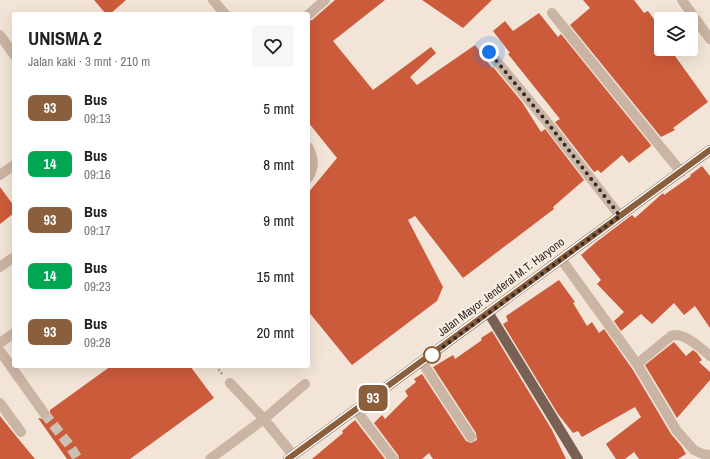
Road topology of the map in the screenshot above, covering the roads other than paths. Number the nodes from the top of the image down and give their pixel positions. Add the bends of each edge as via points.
1 (213, 0) edge
2 (325, 0) edge
3 (682, 0) edge
4 (223, 12) edge
5 (310, 13) edge
6 (552, 13) dead end
7 (0, 35) edge
8 (710, 39) edge
9 (12, 52) edge
10 (489, 52) dead end
11 (310, 150) edge
12 (710, 150) edge
13 (12, 166) edge
14 (1, 172) edge
15 (681, 172) junction
16 (310, 175) edge
17 (620, 216) junction
18 (12, 258) edge
19 (561, 259) junction
20 (0, 267) edge
21 (488, 312) junction
22 (12, 334) edge
23 (0, 343) edge
24 (0, 351) edge
25 (710, 356) edge
26 (422, 362) junction
27 (637, 364) junction
28 (230, 383) dead end
29 (305, 384) dead end
30 (0, 403) edge
31 (356, 410) junction
32 (44, 414) tunnel mouth
33 (264, 419) junction
34 (21, 432) dead end
35 (471, 437) dead end
36 (710, 455) edge
37 (291, 457) edge
38 (210, 459) edge
39 (393, 459) edge
40 (578, 459) edge

1 - 4 street
2 - 5 street
3 - 8 street
6 - 15 street
7 - 9 street
10 - 17 street
11 - 16 street via 313,163
12 - 15 main road, Jalan Mayor Jenderal M.T. Haryono
13 - 14 street
15 - 17 main road, Jalan Mayor Jenderal M.T. Haryono
17 - 19 main road, Jalan Mayor Jenderal M.T. Haryono
18 - 20 street
19 - 21 main road, Jalan Mayor Jenderal M.T. Haryono
19 - 27 street
21 - 26 main road, Jalan Mayor Jenderal M.T. Haryono
21 - 40 main road
22 - 23 street
24 - 32 street
25 - 27 street via 676,334
26 - 31 main road, Jalan Mayor Jenderal M.T. Haryono
26 - 35 street
27 - 36 street via 677,431 694,450
28 - 33 street
29 - 33 street
30 - 34 street
31 - 37 main road, Jalan Mayor Jenderal M.T. Haryono
31 - 39 street
33 - 37 street
33 - 38 street

